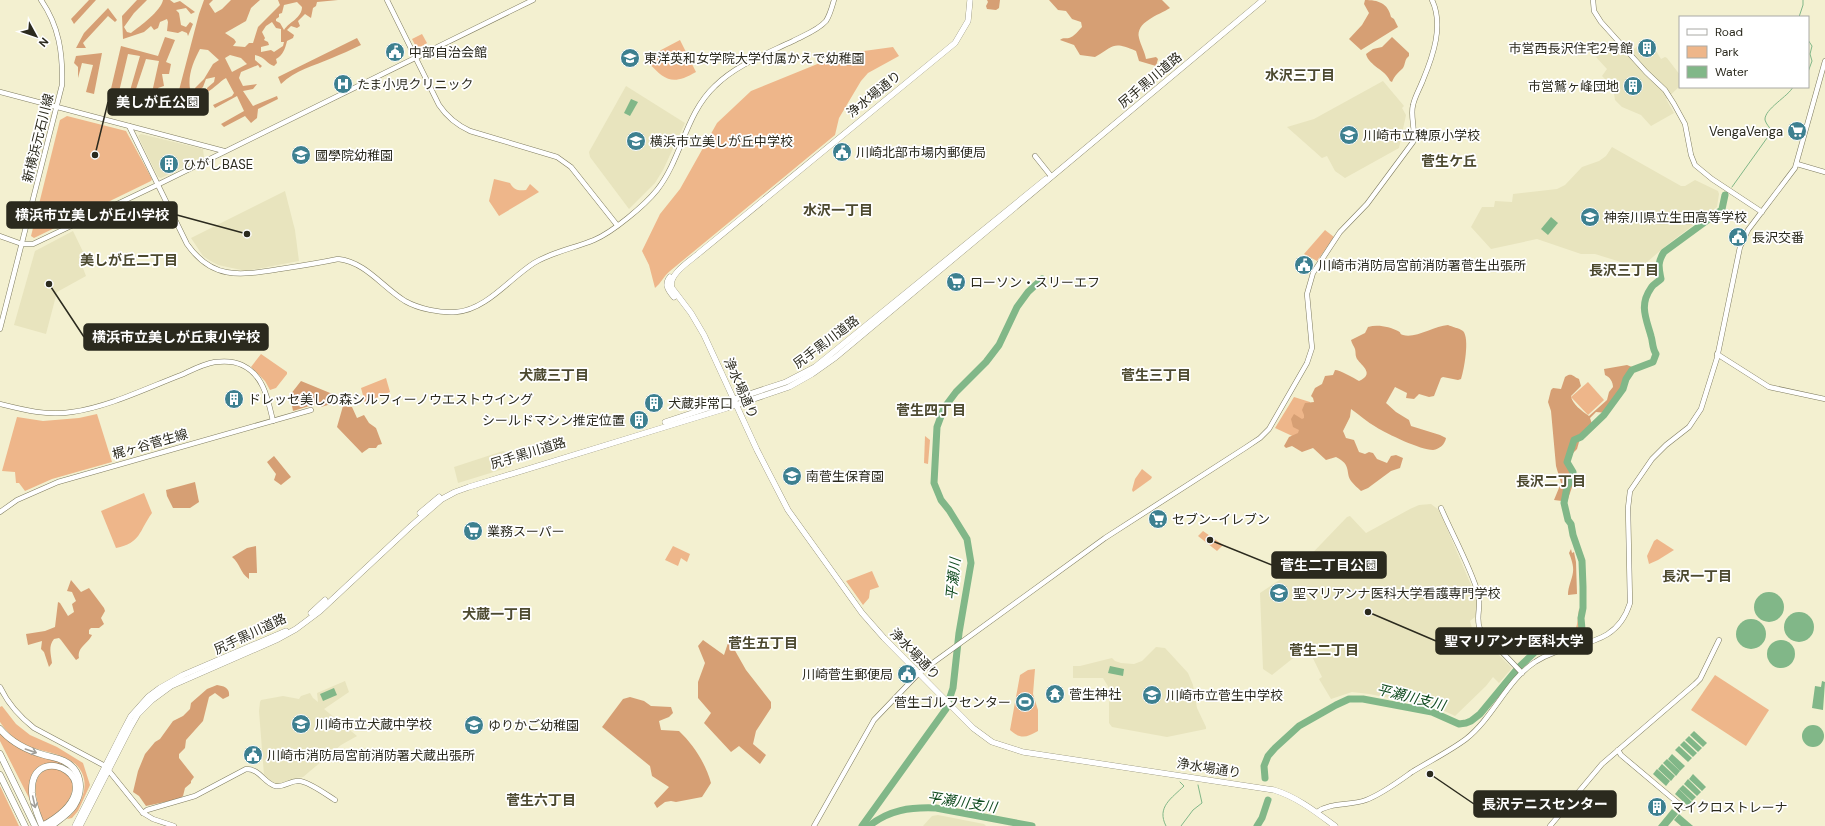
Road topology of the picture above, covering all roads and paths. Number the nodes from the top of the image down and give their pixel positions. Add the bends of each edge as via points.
1 (41, 0) edge
2 (387, 0) edge
3 (533, 0) edge
4 (834, 0) edge
5 (970, 0) edge
6 (1263, 0) edge
7 (1432, 0) edge
8 (1593, 0) edge
9 (415, 58) junction
10 (1825, 61) edge
11 (0, 92) edge
12 (57, 107) junction
13 (129, 126) junction
14 (224, 151) junction
15 (1035, 156) dead end
16 (1797, 164) junction
17 (1825, 172) edge
18 (1051, 176) junction
19 (158, 185) junction
20 (1762, 212) junction
21 (617, 225) junction
22 (0, 236) edge
23 (22, 244) junction
24 (0, 329) edge
25 (1717, 354) junction
26 (1825, 399) edge
27 (735, 402) junction
28 (0, 404) edge
29 (311, 410) dead end
30 (273, 421) junction
31 (1441, 508) dead end
32 (0, 512) edge
33 (1720, 640) dead end
34 (1519, 670) junction
35 (919, 673) junction
36 (0, 687) edge
37 (0, 729) edge
38 (1618, 750) junction
39 (0, 754) edge
40 (107, 767) junction
41 (0, 775) edge
42 (335, 800) dead end
43 (1684, 808) dead end
44 (143, 812) junction
45 (1317, 812) junction
46 (39, 824) edge
47 (25, 826) edge
48 (51, 826) edge
49 (75, 826) edge
50 (80, 826) edge
51 (174, 826) edge
52 (814, 826) edge
53 (1335, 826) edge
54 (1550, 826) edge

1 - 12 street, 新横浜元石川線 via 51,17 61,48 62,85
2 - 9 street
3 - 9 street
4 - 21 street via 826,20 820,27 741,66 710,90 694,114 658,189
5 - 27 main road, 浄水場通り via 968,21 960,36 947,50 672,278 670,284 710,346
6 - 18 main road, 尻手黒川道路
7 - 35 street via 1437,17 1437,33 1429,66 1413,106 1413,142 1367,204 1340,232 1314,273 1307,294 1312,348 1306,364 1269,429 1245,448 1104,538
8 - 20 street via 1594,11 1601,22 1665,90 1674,104 1685,124 1695,165
9 - 14 street
9 - 21 street via 438,105 452,120 470,131 557,157 571,167
10 - 16 street
11 - 12 street
12 - 13 street
12 - 23 street, 新横浜元石川線
13 - 14 street
13 - 19 street
14 - 19 street
15 - 18 street
16 - 17 street
16 - 20 street
18 - 27 main road, 尻手黒川道路 via 832,355 786,382
19 - 21 street via 190,248 196,256 217,270 245,274 338,259 346,260 357,264 406,302 426,309 444,311 465,310 484,303 536,262 596,239
19 - 23 street via 33,244
20 - 25 street via 1748,230 1740,247
22 - 23 street
23 - 24 street, 新横浜元石川線
25 - 26 street via 1770,387
25 - 34 street via 1697,416 1652,459 1630,491 1630,603 1626,615 1615,629 1596,641 1549,654
27 - 35 main road, 浄水場通り via 788,510 862,613
27 - 40 main road, 尻手黒川道路 via 446,493 294,626 183,675 153,694 131,716
28 - 30 street via 36,412 72,412 106,403 204,366 223,362 241,365 259,380
29 - 30 street, 梶ヶ谷菅生線
30 - 32 street, 梶ヶ谷菅生線 via 58,482 17,500
31 - 34 street via 1478,592 1480,629
33 - 38 street via 1700,679
34 - 45 street via 1479,726 1466,739 1375,795 1358,802 1323,808
35 - 45 main road, 浄水場通り via 980,734 1011,749 1263,788 1285,793
35 - 52 street via 874,720
36 - 40 street via 11,706 29,724
37 -> 48 highway via 22,748 66,762 80,778 80,793 74,807
38 - 43 street
38 - 54 street via 1602,764
39 - 46 highway
40 - 44 street
40 - 49 main road, 尻手黒川道路
40 - 50 main road, 尻手黒川道路
41 - 47 highway
42 - 44 street via 304,782 295,781 284,786 276,786 258,772 246,769 195,796
44 - 51 street via 153,819
45 - 53 main road, 浄水場通り
46 -> 46 highway via 62,812 73,798 74,778 65,768 46,767 34,780 33,799

